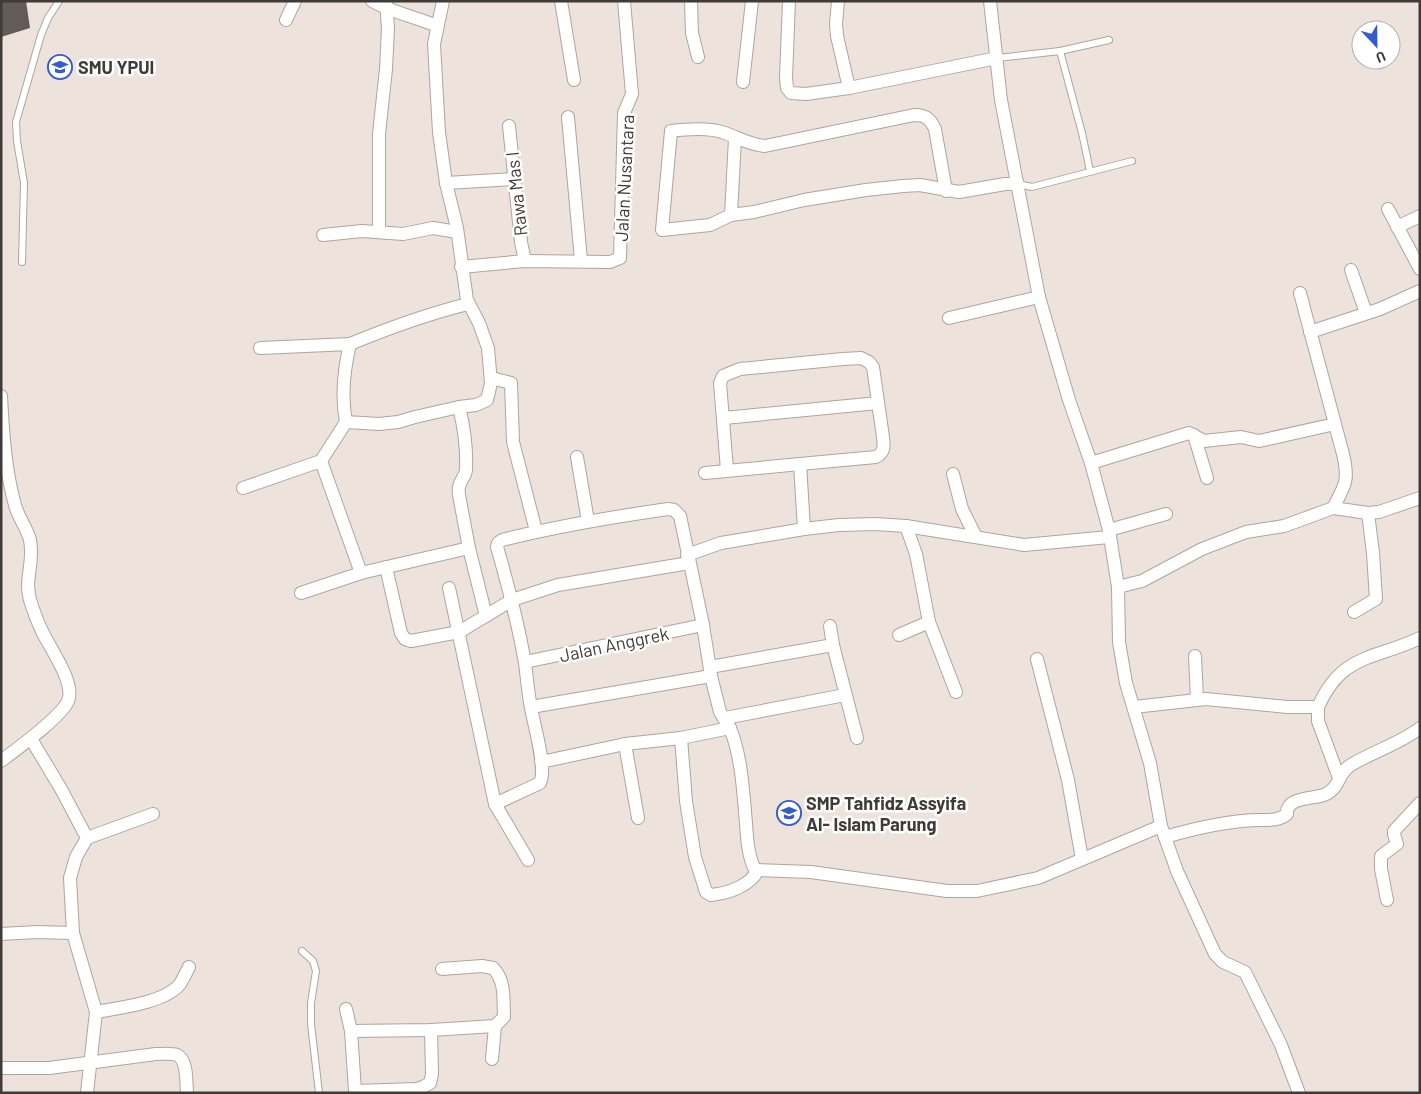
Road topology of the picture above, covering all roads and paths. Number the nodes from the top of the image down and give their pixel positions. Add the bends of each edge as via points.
1 (58, 1) edge
2 (295, 1) edge
3 (372, 1) edge
4 (443, 1) edge
5 (561, 1) edge
6 (624, 1) edge
7 (691, 1) edge
8 (752, 1) edge
9 (789, 1) edge
10 (838, 1) edge
11 (990, 1) edge
12 (387, 6) edge
13 (286, 20) dead end
14 (437, 26) junction
15 (1109, 40) dead end
16 (1060, 51) junction
17 (698, 58) dead end
18 (997, 58) junction
19 (574, 80) dead end
20 (743, 82) dead end
21 (849, 88) junction
22 (568, 117) dead end
23 (509, 126) dead end
24 (735, 138) junction
25 (1132, 161) dead end
26 (1090, 171) junction
27 (514, 180) junction
28 (446, 183) junction
29 (1018, 184) junction
30 (946, 191) junction
31 (1388, 209) dead end
32 (731, 215) junction
33 (1420, 216) edge
34 (1397, 227) junction
35 (379, 232) junction
36 (457, 232) junction
37 (324, 236) dead end
38 (581, 260) junction
39 (525, 261) junction
40 (22, 262) dead end
41 (462, 267) junction
42 (1420, 269) edge
43 (1351, 270) dead end
44 (1420, 291) edge
45 (1300, 293) dead end
46 (1039, 297) junction
47 (468, 304) junction
48 (1366, 313) junction
49 (949, 318) dead end
50 (1310, 332) junction
51 (350, 344) junction
52 (260, 348) dead end
53 (490, 378) junction
54 (1, 396) edge
55 (878, 403) junction
56 (1, 404) edge
57 (458, 407) junction
58 (724, 418) junction
59 (346, 422) junction
60 (1335, 424) junction
61 (1194, 435) junction
62 (2, 442) edge
63 (577, 457) dead end
64 (321, 461) junction
65 (1091, 463) junction
66 (800, 464) junction
67 (727, 470) junction
68 (705, 473) dead end
69 (953, 474) dead end
70 (1208, 478) dead end
71 (243, 488) dead end
72 (1420, 498) edge
73 (1333, 508) junction
74 (1166, 514) dead end
75 (1368, 514) junction
76 (588, 521) junction
77 (906, 526) junction
78 (804, 529) junction
79 (536, 531) junction
80 (1109, 534) junction
81 (976, 537) junction
82 (469, 548) junction
83 (688, 559) junction
84 (386, 567) junction
85 (361, 573) junction
86 (1118, 587) junction
87 (449, 588) dead end
88 (301, 593) dead end
89 (512, 600) junction
90 (1354, 612) dead end
91 (486, 616) junction
92 (929, 622) junction
93 (703, 625) junction
94 (830, 626) dead end
95 (459, 632) junction
96 (899, 635) dead end
97 (1420, 638) edge
98 (833, 645) junction
99 (1195, 656) dead end
100 (1037, 659) dead end
101 (525, 662) junction
102 (711, 672) junction
103 (956, 692) dead end
104 (845, 695) junction
105 (1197, 699) junction
106 (531, 707) junction
107 (1134, 707) junction
108 (1318, 707) junction
109 (727, 723) junction
110 (1420, 728) edge
111 (681, 738) junction
112 (857, 738) dead end
113 (31, 739) junction
114 (625, 744) junction
115 (1, 761) edge
116 (541, 762) junction
117 (1339, 778) junction
118 (1420, 803) edge
119 (495, 804) junction
120 (153, 814) dead end
121 (638, 818) dead end
122 (1163, 832) junction
123 (87, 838) junction
124 (1082, 859) junction
125 (528, 860) dead end
126 (758, 870) junction
127 (1387, 900) dead end
128 (73, 932) junction
129 (1, 934) edge
130 (302, 950) dead end
131 (189, 967) dead end
132 (442, 969) dead end
133 (346, 1009) dead end
134 (96, 1012) junction
135 (495, 1026) junction
136 (431, 1030) junction
137 (351, 1031) junction
138 (492, 1059) dead end
139 (89, 1062) junction
140 (1, 1068) edge
141 (353, 1092) edge
142 (87, 1093) edge
143 (187, 1093) edge
144 (319, 1093) edge
145 (1299, 1093) edge

1 - 40 lane via 41,35 16,122 24,183
2 - 13 street
3 - 12 street
4 - 14 street
5 - 19 street
6 - 38 street, Jalan Nusantara via 632,94 624,113 620,258 610,262
7 - 17 street via 692,33
8 - 20 street
9 - 21 street via 787,90 806,94
10 - 21 street via 837,36
11 - 18 street
12 - 14 street
12 - 35 street via 386,70 379,134
14 - 28 street via 434,44 437,99
15 - 16 lane
16 - 18 lane
16 - 26 lane
18 - 21 street
18 - 29 street via 1000,100
22 - 38 street
23 - 27 street, Rawa Mas I
24 - 30 street via 765,146 921,115 932,121 935,129
24 - 32 street
24 - 32 street via 724,132 670,131 662,230 710,225
25 - 26 lane
26 - 29 lane via 1032,187
27 - 28 street
27 - 39 street, Rawa Mas I
28 - 36 street
29 - 30 street
29 - 46 street
30 - 32 street via 903,186
31 - 34 street
33 - 34 street
34 - 42 street
35 - 36 street via 403,234 433,228
35 - 37 street via 357,231
36 - 41 street
38 - 39 street, Jalan Nusantara
39 - 41 street, Jalan Nusantara
41 - 47 street
43 - 48 street
44 - 48 street
45 - 50 street
46 - 49 street
46 - 65 street
47 - 51 street via 426,315
47 - 53 street via 488,348
48 - 50 street
50 - 60 street
51 - 52 street
51 - 59 street via 343,400
53 - 57 street via 487,400
53 - 79 street via 511,383 513,442
54 - 56 street
55 - 58 street
55 - 58 street via 873,367 860,358 740,368 723,376 720,383
55 - 66 street via 884,446 880,455
56 - 62 street
57 - 59 street via 398,422
57 - 82 street via 466,472 458,486
58 - 67 street
59 - 64 street
60 - 61 street via 1259,441 1241,437 1204,441
60 - 73 street via 1347,475
61 - 65 street via 1183,435
61 - 70 street
62 - 113 street via 15,507 30,538 32,559 27,591 42,631 65,676 70,695 68,702
63 - 76 street
64 - 71 street
64 - 85 street
65 - 80 street
66 - 67 street
66 - 78 street
67 - 68 street
69 - 81 street via 962,509
72 - 75 street
73 - 75 street
73 - 86 street via 1284,526 1237,535 1202,549 1142,581
74 - 80 street
75 - 90 street via 1376,599
76 - 79 street
76 - 83 street via 674,510 680,516
77 - 78 street via 839,525
77 - 81 street
77 - 92 street via 916,554
78 - 83 street via 721,544
79 - 89 street via 498,542
80 - 81 street via 1036,545
80 - 86 street
82 - 84 street
82 - 91 street
83 - 89 street via 558,585
83 - 93 street
84 - 85 street
84 - 95 street via 404,638 411,641
85 - 88 street
86 - 107 street via 1119,642
87 - 95 street
89 - 91 street
89 - 101 street
91 - 95 street
92 - 96 street
92 - 103 street
93 - 101 street, Jalan Anggrek
93 - 102 street
94 - 98 street
95 - 119 street
97 - 108 street via 1357,661 1332,682
98 - 102 street
98 - 104 street
99 - 105 street
100 - 124 street via 1068,780
101 - 106 street
102 - 106 street
102 - 109 street via 720,712
104 - 109 street
104 - 112 street
105 - 107 street
105 - 108 street
106 - 116 street
107 - 122 street via 1150,763
108 - 117 street via 1318,721
109 - 111 street
109 - 126 street via 740,770 749,852 754,868
110 - 117 street via 1400,742 1349,766
111 - 114 street
111 - 126 street via 695,857 706,892 711,896 718,895 744,885
113 - 115 street
113 - 123 street
114 - 116 street
114 - 121 street
116 - 119 street via 540,783
117 - 122 street via 1332,791 1297,801 1290,805 1283,818 1223,822
118 - 127 street via 1394,831 1397,844 1381,856
119 - 125 street
120 - 123 street
122 - 124 street
122 - 145 street via 1215,954 1223,962 1245,972 1281,1045
123 - 128 street via 76,857 70,878
124 - 126 street via 1038,878 977,891 947,891 818,873
128 - 129 street
128 - 134 street
130 - 144 lane via 316,971 311,1024
131 - 134 street via 179,985 170,992 129,1006
132 - 135 street via 482,966 496,970 503,984 504,1017
133 - 137 street
134 - 139 street
135 - 136 street
135 - 138 street
136 - 137 street
136 - 141 street via 430,1083 416,1089
137 - 141 street
139 - 140 street via 49,1068
139 - 142 street
139 - 143 street via 156,1054 176,1055 182,1060

